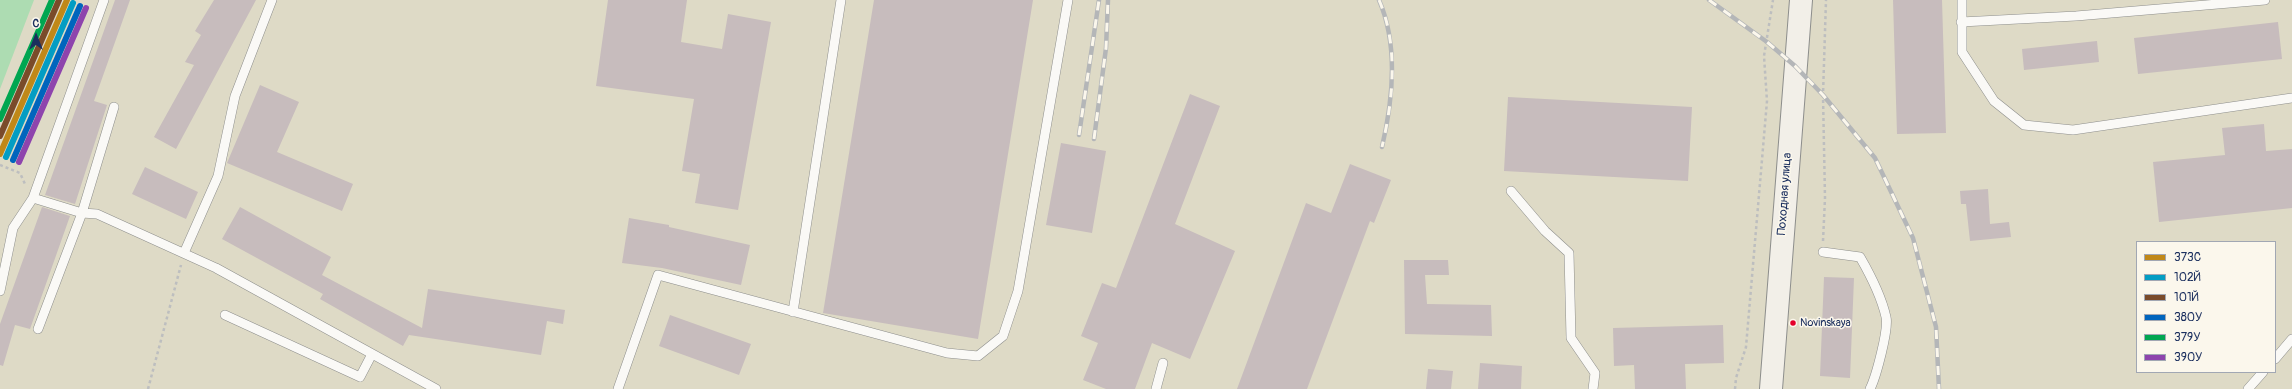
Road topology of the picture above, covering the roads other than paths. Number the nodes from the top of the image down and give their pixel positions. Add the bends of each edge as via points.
1 (104, 0) edge
2 (272, 0) edge
3 (841, 0) edge
4 (1068, 0) edge
5 (1801, 0) edge
6 (1962, 0) edge
7 (2266, 0) edge
8 (1961, 22) junction
9 (2292, 98) edge
10 (114, 107) dead end
11 (1512, 191) dead end
12 (33, 198) junction
13 (82, 213) junction
14 (1823, 252) road end
15 (184, 253) junction
16 (0, 291) edge
17 (793, 312) junction
18 (225, 315) dead end
19 (38, 329) dead end
20 (2292, 339) edge
21 (372, 354) junction
22 (2276, 358) edge
23 (1163, 363) dead end
24 (2262, 373) edge
25 (436, 389) edge
26 (618, 389) edge
27 (1156, 389) edge
28 (1593, 389) edge
29 (1771, 389) edge
30 (1870, 389) edge
31 (2248, 389) edge

1 - 12 lane
2 - 15 lane via 235,96 218,176
3 - 17 lane
4 - 17 lane via 1018,291 1003,336 978,356 948,353
5 - 29 main road, Походная улица
6 - 8 lane
7 - 8 lane via 2076,16
8 - 9 lane via 1962,52 1994,101 2024,126 2073,130
10 - 13 lane
11 - 28 lane via 1545,231 1569,253 1570,338 1595,373
12 - 13 lane
12 - 16 lane via 13,228
13 - 15 lane via 97,214
13 - 19 lane
14 - 30 lane via 1860,257 1874,280 1887,318 1876,375
15 - 21 lane
17 - 26 lane via 658,275
18 - 21 lane via 360,378
20 - 22 lane
21 - 25 lane
23 - 27 lane
24 - 31 lane

